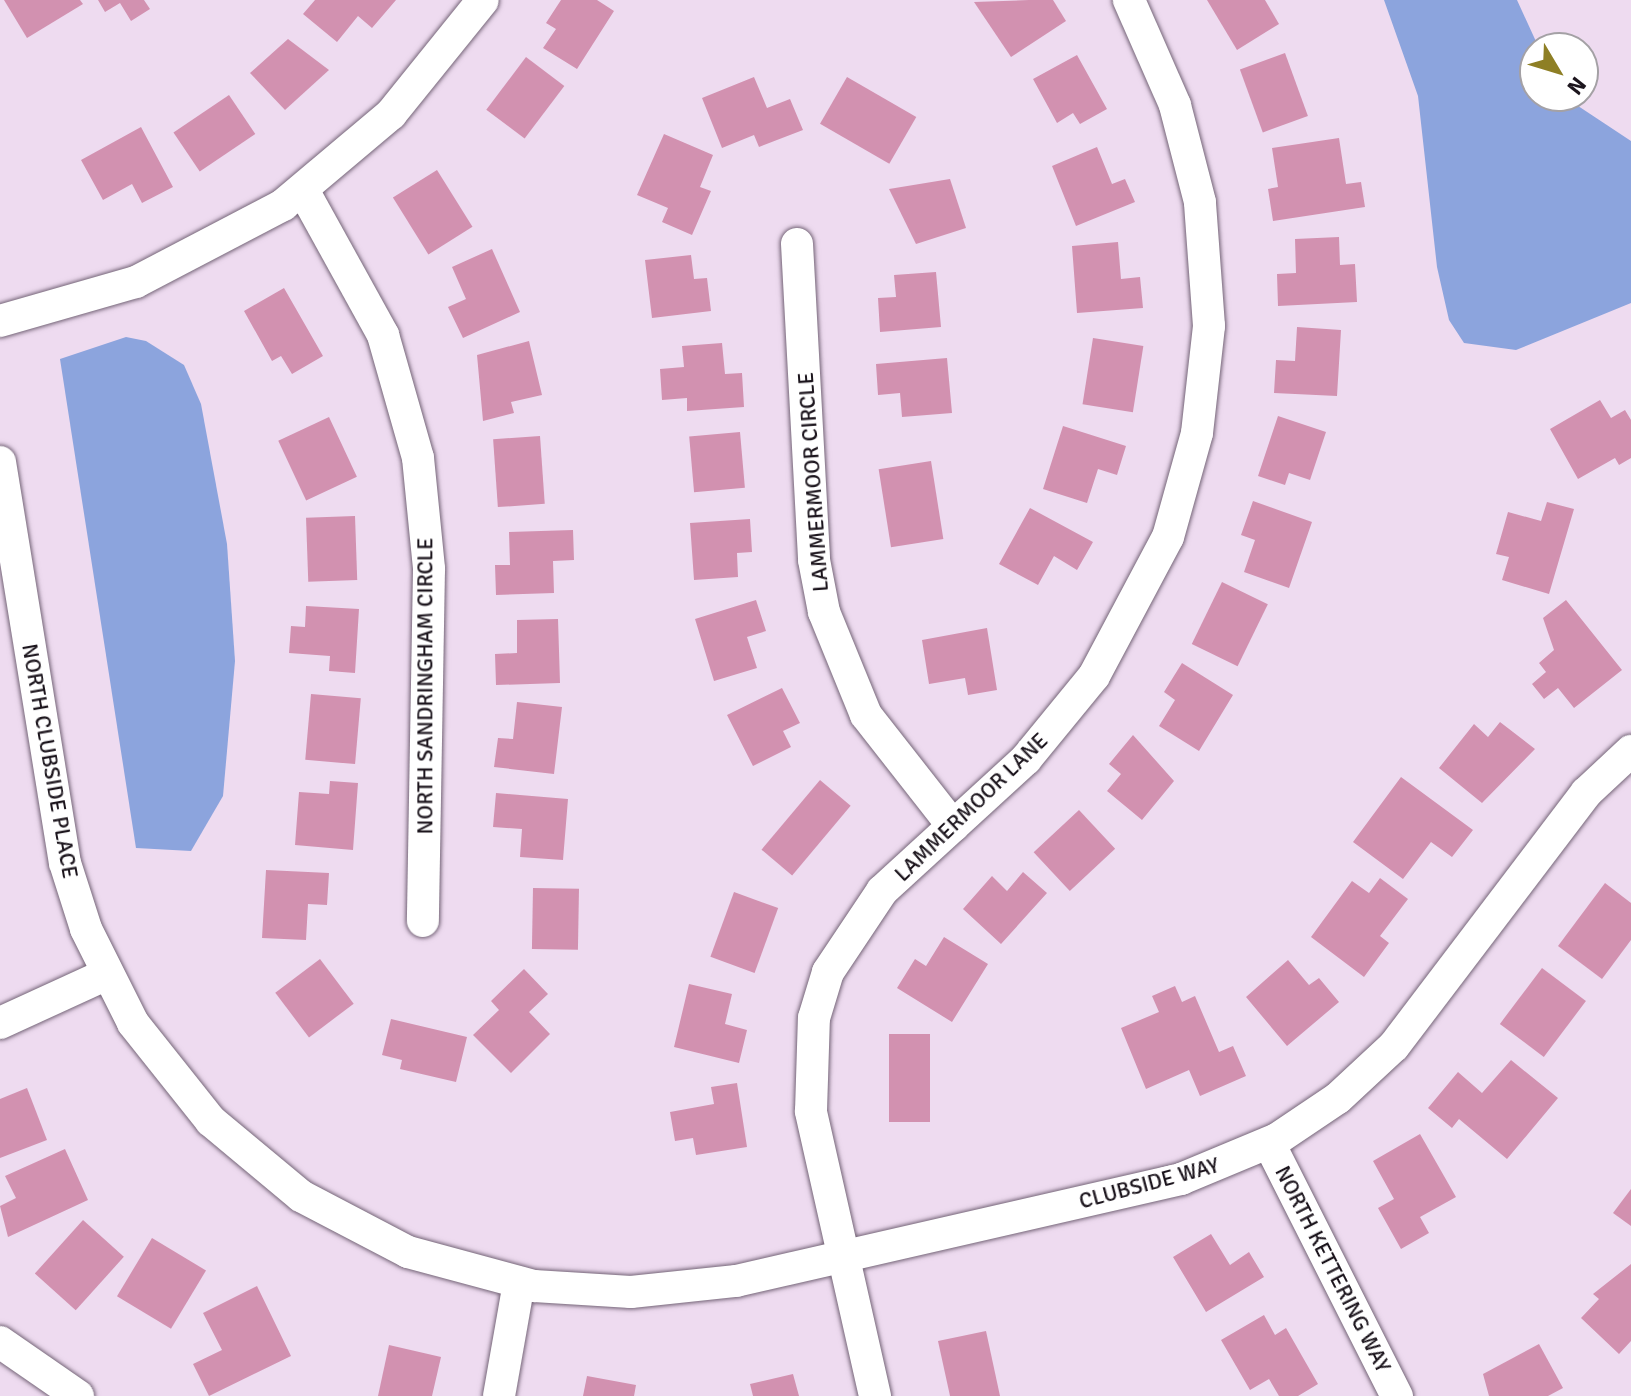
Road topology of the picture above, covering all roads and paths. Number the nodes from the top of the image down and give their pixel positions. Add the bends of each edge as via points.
1 (483, 0) edge
2 (1129, 0) edge
3 (303, 190) junction
4 (797, 244) dead end
5 (0, 321) edge
6 (0, 462) edge
7 (1631, 751) edge
8 (953, 826) junction
9 (423, 921) dead end
10 (107, 974) junction
11 (0, 1023) edge
12 (1269, 1143) junction
13 (844, 1255) junction
14 (736, 1281) joint
15 (519, 1283) junction
16 (0, 1342) edge
17 (78, 1396) edge
18 (499, 1396) edge
19 (875, 1396) edge
20 (1397, 1396) edge

1 - 3 street via 391,114
2 - 8 street, LAMMERMOOR LANE via 1175,105 1200,202 1209,326 1197,433 1168,537 1117,641 1043,741
3 - 5 street via 162,271
3 - 9 street, NORTH SANDRINGHAM CIRCLE via 383,335 418,458 429,569
4 - 8 street, LAMMERMOOR CIRCLE via 814,560 824,612 866,715
6 - 10 street, NORTH CLUBSIDE PLACE via 59,836
7 - 12 street, CLUBSIDE WAY via 1586,793 1394,1046 1338,1098
8 - 13 street, LAMMERMOOR LANE via 851,929 814,1018 811,1111
10 - 11 street
10 - 15 street, NORTH CLUBSIDE PLACE via 178,1085 277,1179 394,1246
12 - 13 street, CLUBSIDE WAY via 1181,1179
12 - 20 street, NORTH KETTERING WAY
13 - 14 street, CLUBSIDE WAY
13 - 19 street, LAMMERMOOR LANE
14 - 15 street, NORTH CLUBSIDE PLACE via 602,1293
15 - 18 street
16 - 17 street

